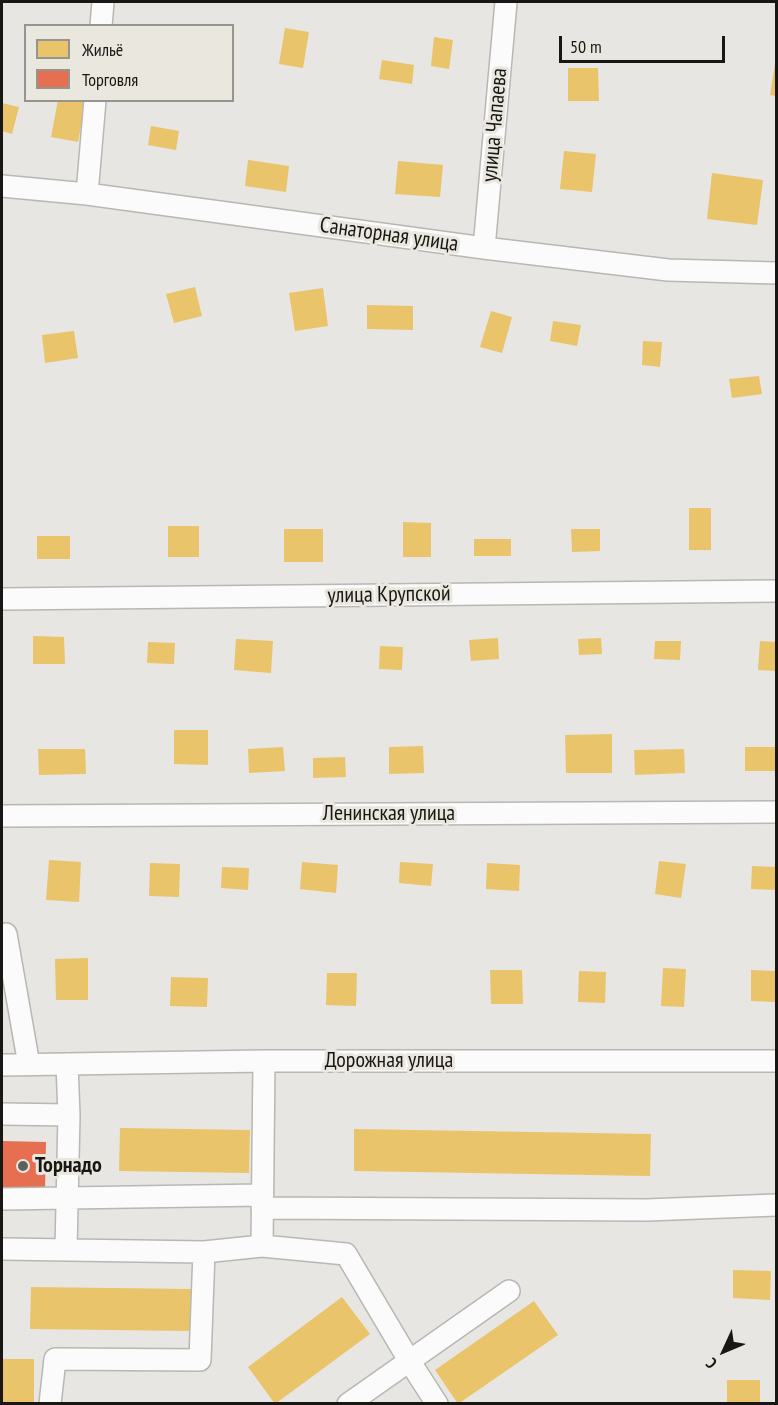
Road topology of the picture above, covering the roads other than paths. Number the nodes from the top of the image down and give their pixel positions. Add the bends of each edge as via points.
1 (103, 2) edge
2 (506, 2) edge
3 (101, 24) edge
4 (95, 102) edge
5 (2, 186) edge
6 (87, 194) junction
7 (484, 248) junction
8 (777, 273) edge
9 (777, 591) edge
10 (2, 599) edge
11 (777, 812) edge
12 (2, 816) edge
13 (6, 934) dead end
14 (777, 1061) edge
15 (264, 1062) junction
16 (67, 1064) junction
17 (2, 1065) edge
18 (29, 1065) junction
19 (2, 1114) edge
20 (69, 1115) junction
21 (67, 1198) junction
22 (2, 1199) edge
23 (262, 1202) junction
24 (777, 1205) edge
25 (262, 1246) junction
26 (2, 1249) edge
27 (66, 1250) junction
28 (204, 1252) junction
29 (509, 1291) dead end
30 (410, 1362) junction
31 (50, 1404) edge
32 (348, 1404) edge
33 (437, 1404) edge

1 - 3 street
2 - 7 street, улица Чапаева
4 - 6 street
5 - 6 street, Санаторная улица
6 - 7 street, Санаторная улица
7 - 8 street, Санаторная улица via 668,270
9 - 10 street, улица Крупской
11 - 12 street, Ленинская улица
13 - 18 street
14 - 15 street, Дорожная улица
15 - 16 street, Дорожная улица
15 - 23 street
16 - 18 street, Дорожная улица
16 - 20 street
17 - 18 street, Дорожная улица
19 - 20 street
20 - 21 street
21 - 22 street
21 - 23 street
21 - 27 street
23 - 24 street via 647,1210
23 - 25 street
25 - 28 street
25 - 30 street via 346,1254
26 - 27 street
27 - 28 street
28 - 31 street via 200,1360 55,1359
29 - 30 street
30 - 32 street
30 - 33 street

